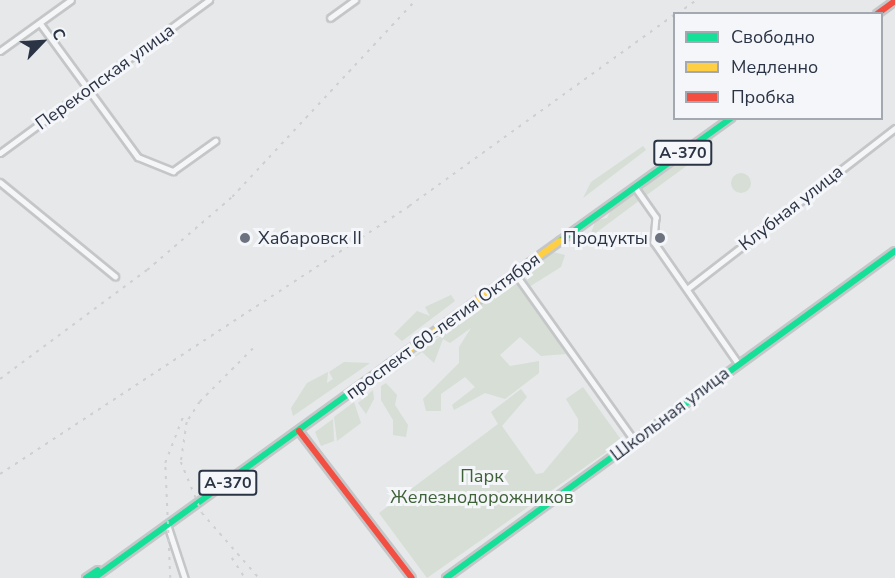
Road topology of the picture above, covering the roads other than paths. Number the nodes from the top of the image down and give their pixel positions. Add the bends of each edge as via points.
1 (71, 0) edge
2 (209, 0) edge
3 (355, 0) edge
4 (330, 18) dead end
5 (40, 23) junction
6 (0, 51) edge
7 (88, 90) junction
8 (728, 120) edge
9 (895, 128) edge
10 (215, 141) dead end
11 (0, 153) edge
12 (0, 182) edge
13 (635, 188) junction
14 (895, 251) edge
15 (515, 273) junction
16 (115, 276) dead end
17 (687, 289) junction
18 (738, 363) junction
19 (299, 431) junction
20 (634, 440) junction
21 (168, 526) junction
22 (155, 534) junction
23 (86, 578) edge
24 (94, 578) edge
25 (185, 578) edge
26 (412, 578) edge
27 (446, 578) edge

1 - 5 street
2 - 7 street, Перекопская улица
3 - 4 street
5 - 6 street
5 - 7 street
7 - 10 street via 133,152 156,167 178,169
7 - 11 street, Перекопская улица
8 - 13 main road, проспект 60-летия Октября / А-370
9 - 17 street, Клубная улица
12 - 16 street
13 - 15 main road, проспект 60-летия Октября / А-370
13 - 17 street via 656,217 654,242
14 - 18 main road, Школьная улица
15 - 19 main road, проспект 60-летия Октября / А-370
15 - 20 street
17 - 18 street
18 - 20 main road, Школьная улица
19 - 21 main road, проспект 60-летия Октября / А-370
19 - 26 main road
20 - 27 main road, Школьная улица
21 - 22 main road, проспект 60-летия Октября / А-370
21 - 25 street
22 - 23 main road, проспект 60-летия Октября / А-370
22 - 24 main road, проспект 60-летия Октября / А-370

